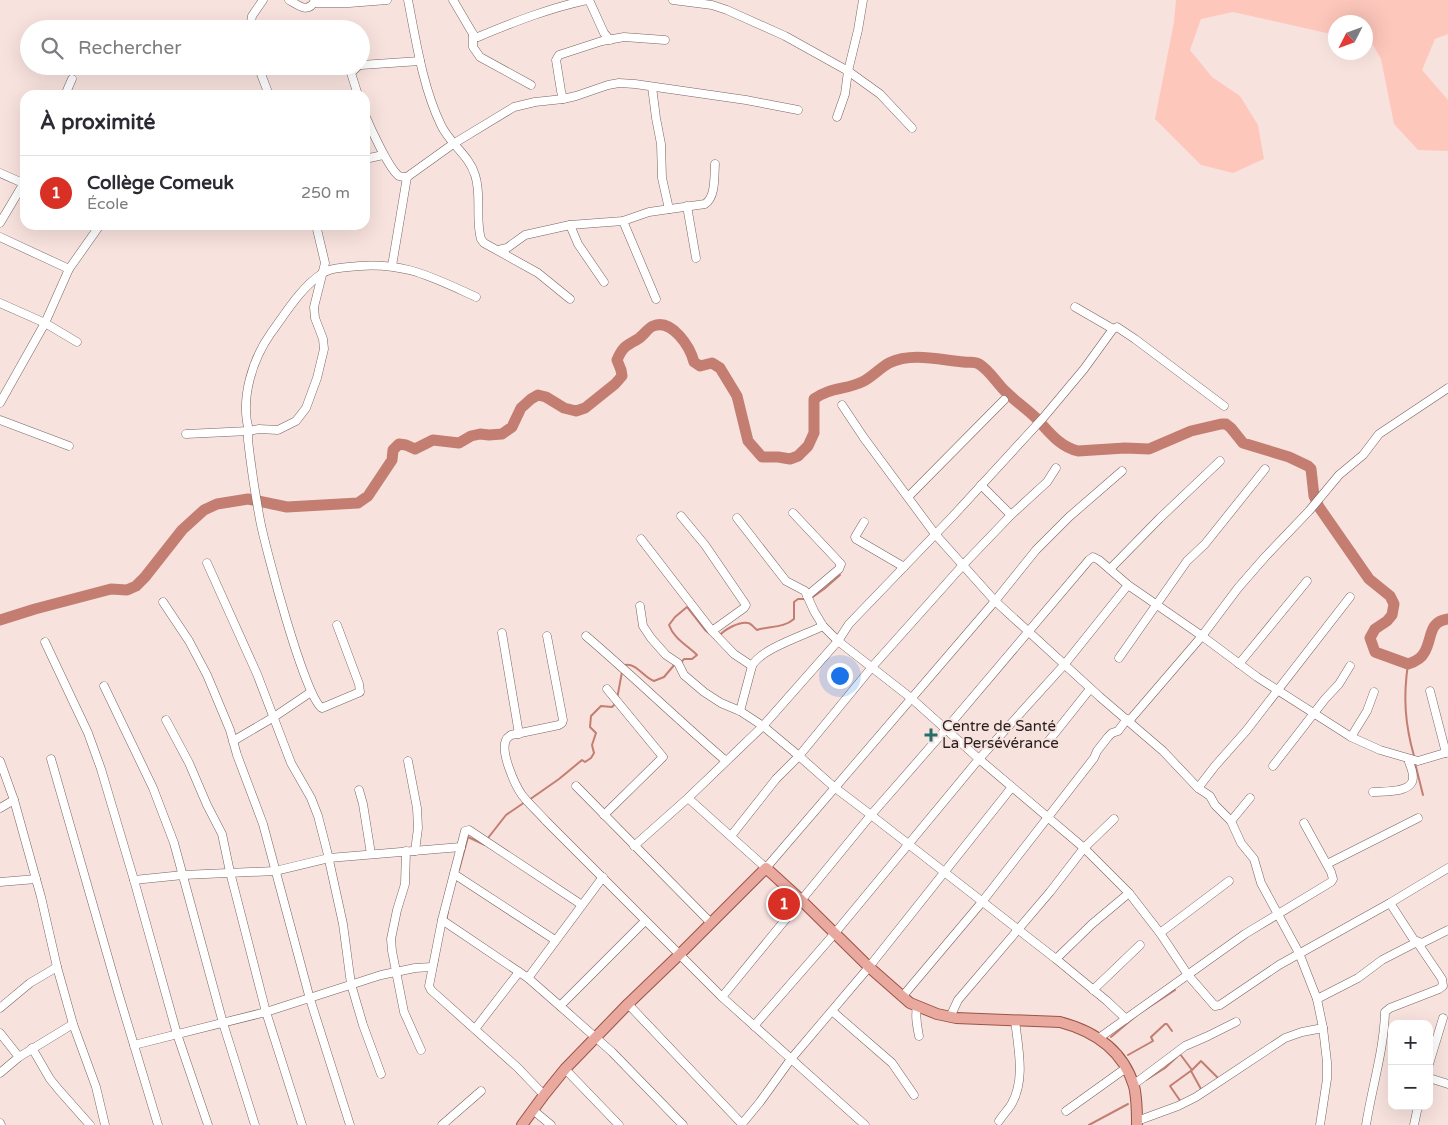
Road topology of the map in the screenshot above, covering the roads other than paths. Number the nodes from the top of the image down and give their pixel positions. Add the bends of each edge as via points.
1 (263, 0) edge
2 (289, 0) edge
3 (387, 0) edge
4 (408, 0) edge
5 (453, 0) edge
6 (588, 0) edge
7 (673, 0) edge
8 (863, 0) edge
9 (315, 1) edge
10 (364, 1) edge
11 (251, 20) edge
12 (473, 34) junction
13 (610, 40) junction
14 (665, 40) dead end
15 (420, 61) junction
16 (370, 65) edge
17 (848, 71) junction
18 (261, 75) edge
19 (352, 75) edge
20 (72, 79) dead end
21 (531, 85) dead end
22 (652, 87) junction
23 (67, 90) edge
24 (267, 90) edge
25 (356, 90) edge
26 (564, 99) junction
27 (798, 110) dead end
28 (838, 117) dead end
29 (370, 126) edge
30 (912, 128) dead end
31 (453, 144) junction
32 (384, 155) junction
33 (370, 158) edge
34 (715, 164) dead end
35 (0, 173) edge
36 (407, 177) junction
37 (20, 181) edge
38 (20, 191) edge
39 (687, 206) junction
40 (669, 209) junction
41 (623, 221) junction
42 (0, 223) edge
43 (570, 225) junction
44 (96, 230) edge
45 (317, 230) edge
46 (0, 237) edge
47 (498, 250) junction
48 (696, 258) dead end
49 (392, 266) junction
50 (69, 269) junction
51 (324, 272) junction
52 (604, 282) dead end
53 (476, 297) dead end
54 (656, 299) dead end
55 (570, 300) dead end
56 (0, 303) edge
57 (1075, 307) dead end
58 (46, 323) junction
59 (1113, 329) junction
60 (77, 342) dead end
61 (1448, 388) edge
62 (1004, 400) dead end
63 (0, 403) edge
64 (842, 405) dead end
65 (1224, 406) dead end
66 (0, 420) edge
67 (250, 431) junction
68 (186, 434) dead end
69 (69, 446) dead end
70 (1220, 461) dead end
71 (1056, 468) dead end
72 (1265, 469) dead end
73 (1122, 472) dead end
74 (981, 485) junction
75 (908, 497) junction
76 (793, 513) dead end
77 (1011, 515) junction
78 (681, 516) dead end
79 (737, 518) dead end
80 (864, 522) dead end
81 (935, 534) junction
82 (641, 539) dead end
83 (207, 563) dead end
84 (962, 564) junction
85 (904, 567) junction
86 (1110, 569) junction
87 (1307, 581) dead end
88 (1128, 585) junction
89 (808, 596) junction
90 (1350, 597) dead end
91 (995, 601) junction
92 (163, 602) dead end
93 (1157, 604) junction
94 (640, 606) dead end
95 (337, 625) dead end
96 (823, 626) junction
97 (712, 631) junction
98 (1028, 632) junction
99 (502, 633) dead end
100 (547, 636) dead end
101 (586, 636) dead end
102 (1202, 636) junction
103 (838, 641) junction
104 (46, 642) dead end
105 (1119, 658) dead end
106 (1240, 664) junction
107 (1064, 665) junction
108 (752, 666) junction
109 (1350, 666) dead end
110 (872, 667) junction
111 (104, 686) dead end
112 (607, 689) dead end
113 (1090, 689) junction
114 (1278, 691) junction
115 (311, 692) junction
116 (1374, 692) dead end
117 (1430, 692) dead end
118 (911, 698) junction
119 (740, 710) junction
120 (1314, 715) junction
121 (274, 717) junction
122 (166, 720) dead end
123 (1128, 720) junction
124 (763, 726) junction
125 (946, 729) junction
126 (519, 734) junction
127 (1351, 737) junction
128 (233, 741) junction
129 (1047, 743) dead end
130 (1447, 753) edge
131 (799, 756) junction
132 (51, 759) dead end
133 (979, 759) junction
134 (1410, 759) junction
135 (0, 761) edge
136 (408, 761) dead end
137 (726, 761) junction
138 (1273, 766) dead end
139 (576, 786) dead end
140 (1012, 787) junction
141 (834, 788) junction
142 (1198, 788) junction
143 (359, 790) dead end
144 (1373, 792) dead end
145 (688, 798) junction
146 (1250, 798) dead end
147 (14, 800) junction
148 (0, 808) edge
149 (604, 815) junction
150 (872, 815) junction
151 (1047, 817) junction
152 (1418, 818) dead end
153 (1114, 819) dead end
154 (1231, 821) junction
155 (1304, 822) dead end
156 (731, 836) junction
157 (908, 844) junction
158 (634, 846) junction
159 (461, 847) junction
160 (1084, 848) junction
161 (415, 851) junction
162 (406, 852) junction
163 (371, 854) junction
164 (328, 858) junction
165 (1327, 864) junction
166 (766, 868) junction
167 (1448, 868) edge
168 (275, 871) junction
169 (230, 872) junction
170 (944, 872) junction
171 (454, 874) junction
172 (183, 875) junction
173 (603, 877) junction
174 (36, 879) junction
175 (134, 880) junction
176 (0, 882) edge
177 (1229, 882) dead end
178 (1129, 893) junction
179 (801, 900) junction
180 (982, 902) junction
181 (1390, 903) junction
182 (582, 905) junction
183 (1277, 915) junction
184 (442, 920) junction
185 (645, 921) junction
186 (711, 923) junction
187 (1018, 930) junction
188 (1448, 930) edge
189 (835, 933) junction
190 (1160, 933) junction
191 (555, 940) junction
192 (1418, 942) junction
193 (1140, 944) dead end
194 (1299, 953) junction
195 (679, 955) junction
196 (1056, 959) junction
197 (57, 967) junction
198 (432, 967) junction
199 (869, 967) junction
200 (396, 972) junction
201 (519, 972) junction
202 (1188, 975) junction
203 (528, 978) junction
204 (351, 984) junction
205 (1093, 990) junction
206 (722, 997) junction
207 (902, 997) junction
208 (310, 999) junction
209 (1317, 999) junction
210 (628, 1004) junction
211 (560, 1006) junction
212 (917, 1006) junction
213 (0, 1008) edge
214 (832, 1011) junction
215 (266, 1012) junction
216 (950, 1016) junction
217 (1443, 1018) dead end
218 (1126, 1019) junction
219 (1015, 1020) junction
220 (1236, 1022) dead end
221 (223, 1023) junction
222 (74, 1024) junction
223 (754, 1026) junction
224 (1323, 1028) junction
225 (475, 1029) junction
226 (0, 1034) edge
227 (178, 1034) junction
228 (919, 1036) dead end
229 (596, 1037) junction
230 (1099, 1038) junction
231 (134, 1045) junction
232 (32, 1048) junction
233 (421, 1050) dead end
234 (1433, 1051) edge
235 (19, 1057) junction
236 (790, 1059) junction
237 (1126, 1068) junction
238 (565, 1069) junction
239 (0, 1074) edge
240 (381, 1074) dead end
241 (1433, 1079) edge
242 (1448, 1084) edge
243 (1134, 1085) junction
244 (481, 1091) dead end
245 (544, 1094) junction
246 (914, 1096) dead end
247 (533, 1110) junction
248 (1417, 1110) edge
249 (1066, 1111) dead end
250 (998, 1121) dead end
251 (1137, 1123) edge
252 (742, 1124) edge
253 (90, 1125) edge
254 (105, 1125) edge
255 (158, 1125) edge
256 (208, 1125) edge
257 (255, 1125) edge
258 (302, 1125) edge
259 (350, 1125) edge
260 (442, 1125) edge
261 (522, 1125) edge
262 (551, 1125) edge
263 (619, 1125) edge
264 (683, 1125) edge
265 (865, 1125) edge
266 (1320, 1125) edge
267 (1366, 1125) edge
268 (1414, 1125) edge

1 - 11 street
2 - 9 street via 305,8 310,8
3 - 10 street
4 - 15 street
5 - 12 street
6 - 12 street via 526,17 478,37
6 - 13 street
7 - 17 street via 727,10
8 - 17 street
9 - 10 street via 328,4
12 - 21 street via 473,47 480,57
13 - 14 street via 624,37
13 - 26 street via 557,57
15 - 16 street
15 - 31 street via 441,126
17 - 28 street
17 - 30 street via 880,94
18 - 24 street
19 - 25 street
20 - 23 street
22 - 26 street via 608,85
22 - 27 street
22 - 40 street via 661,144 662,178
26 - 31 street via 514,107
29 - 32 street
31 - 36 street
31 - 47 street via 469,161 476,178 481,239
32 - 33 street
32 - 36 street via 399,176
34 - 39 street via 710,200 705,204
35 - 37 street
36 - 49 street
38 - 42 street
39 - 40 street
39 - 48 street
40 - 41 street
41 - 43 street
41 - 54 street
43 - 47 street via 525,235 507,248
43 - 52 street via 578,244
44 - 50 street
45 - 51 street
46 - 50 street
47 - 55 street via 538,273
49 - 51 street via 355,266
49 - 53 street via 422,273
50 - 58 street
51 - 67 street via 298,296 259,353 248,391
51 - 67 street via 314,307 323,340 323,356 306,408 296,421 278,430
56 - 58 street
57 - 59 street
58 - 60 street
58 - 63 street
59 - 65 street via 1116,327 1135,339
59 - 74 street via 1043,418
61 - 102 street via 1375,438 1264,557
62 - 75 street
64 - 75 street
66 - 69 street
67 - 68 street
67 - 115 street via 248,440 264,538
70 - 86 street
71 - 77 street via 1047,482
72 - 93 street via 1205,544 1187,561
73 - 91 street via 1036,550
74 - 77 street
74 - 81 street
75 - 81 street
76 - 89 street via 841,564
77 - 84 street
78 - 97 street via 746,605
79 - 89 street via 786,581
80 - 85 street via 856,539
81 - 84 street
81 - 85 street
82 - 97 street
83 - 121 street
84 - 91 street
84 - 110 street
85 - 103 street via 849,624
86 - 88 street
86 - 98 street via 1094,557 1089,560
87 - 106 street
88 - 93 street
88 - 107 street
89 - 96 street
90 - 114 street
91 - 98 street
91 - 118 street
92 - 128 street via 207,675
93 - 102 street
93 - 105 street
94 - 119 street via 643,626 666,655 678,663 684,675 720,703
95 - 115 street via 360,692 322,708
96 - 103 street
96 - 108 street via 768,651
97 - 108 street via 734,654
98 - 107 street
98 - 125 street
99 - 126 street
100 - 126 street via 563,720 560,725
101 - 137 street
102 - 106 street
102 - 123 street
103 - 110 street
103 - 124 street
104 - 175 street via 93,746
106 - 114 street
107 - 113 street
107 - 133 street
108 - 119 street
109 - 120 street
110 - 118 street
110 - 131 street
111 - 172 street via 153,788
112 - 149 street via 663,757
113 - 123 street
113 - 129 street
114 - 120 street
114 - 142 street
115 - 121 street
116 - 127 street
117 - 130 street
118 - 125 street
118 - 141 street
119 - 124 street
120 - 127 street
120 - 138 street
121 - 128 street
121 - 164 street via 291,763 314,807
122 - 169 street via 220,829
123 - 142 street
123 - 151 street via 1108,737
124 - 131 street
124 - 137 street
125 - 133 street
125 - 150 street
126 - 173 street via 512,735 505,742 507,760 518,788 546,821
127 - 134 street
128 - 168 street via 263,824
130 - 134 street via 1418,761
131 - 141 street
131 - 156 street via 776,779
132 - 231 street
133 - 140 street
133 - 157 street
134 - 144 street via 1413,777 1408,787
135 - 147 street
136 - 161 street via 417,808
137 - 145 street
139 - 149 street
140 - 151 street
140 - 170 street
141 - 150 street
141 - 166 street
142 - 154 street via 1210,796
143 - 163 street
145 - 156 street
145 - 158 street
146 - 154 street
147 - 148 street
147 - 174 street
149 - 158 street
150 - 157 street
150 - 179 street
151 - 160 street
151 - 180 street
152 - 165 street
153 - 160 street
154 - 183 street via 1241,843 1254,859 1261,884
155 - 165 street
156 - 166 street
157 - 170 street
157 - 189 street
158 - 186 street
159 - 161 street
159 - 171 street
159 - 182 street via 465,831 469,830
160 - 178 street
160 - 187 street
161 - 162 street
162 - 163 street
162 - 200 street via 405,884 391,939
163 - 164 street
164 - 168 street
164 - 204 street via 343,924
165 - 183 street via 1333,879
166 - 179 main road
166 - 186 main road
167 - 181 street
168 - 169 street
168 - 208 street
169 - 172 street
169 - 215 street
170 - 180 street
170 - 199 street
171 - 184 street
171 - 191 street
172 - 175 street
172 - 221 street
173 - 182 street
173 - 185 street
174 - 176 street
174 - 197 street
175 - 227 street
177 - 190 street
178 - 190 street
178 - 196 street
179 - 189 main road
179 - 206 street
180 - 187 street
180 - 207 street
181 - 192 street
181 - 194 street
182 - 191 street
183 - 194 street
183 - 202 street via 1244,934
184 - 198 street
184 - 201 street
185 - 195 street
185 - 211 street
186 - 195 main road
187 - 196 street
187 - 216 street via 958,1000
188 - 192 street
189 - 199 main road
189 - 223 street
190 - 202 street
191 - 203 street
192 - 209 street
192 - 267 street via 1444,983 1439,989 1386,1012
193 - 205 street
194 - 202 street via 1218,1006
194 - 209 street
195 - 206 street
195 - 210 main road
196 - 205 street
197 - 213 street via 30,983
197 - 222 street
198 - 200 street
198 - 225 street via 431,990
199 - 207 main road
199 - 214 street
200 - 204 street
200 - 233 street via 404,1012
201 - 203 street
201 - 225 street
202 - 218 street
203 - 211 street
204 - 208 street
204 - 240 street
205 - 218 street
206 - 223 street
207 - 212 main road
208 - 215 street
208 - 259 street
209 - 224 street
210 - 229 main road
210 - 252 street
211 - 229 street
212 - 216 main road
212 - 228 street
214 - 236 street
214 - 246 street via 892,1063
215 - 221 street
215 - 258 street
216 - 219 main road
217 - 234 street
218 - 230 street
219 - 230 main road via 1060,1022
219 - 250 street via 1020,1071 1018,1087 1011,1104
220 - 243 street via 1185,1046
221 - 227 street
221 - 257 street
222 - 232 street
222 - 254 street via 96,1087
223 - 236 street
224 - 251 street via 1285,1038 1196,1097
224 - 266 street via 1327,1079
225 - 245 street
226 - 235 street
227 - 231 street
227 - 256 street
229 - 238 main road
229 - 264 street
230 - 237 main road
231 - 255 street
232 - 235 street
232 - 253 street via 50,1080
235 - 239 street
236 - 252 street
236 - 265 street
237 - 243 main road
237 - 249 street
238 - 245 main road
238 - 263 street
241 - 242 street
243 - 251 main road
244 - 260 street
245 - 247 main road
247 - 261 main road
247 - 262 street
248 - 268 street

